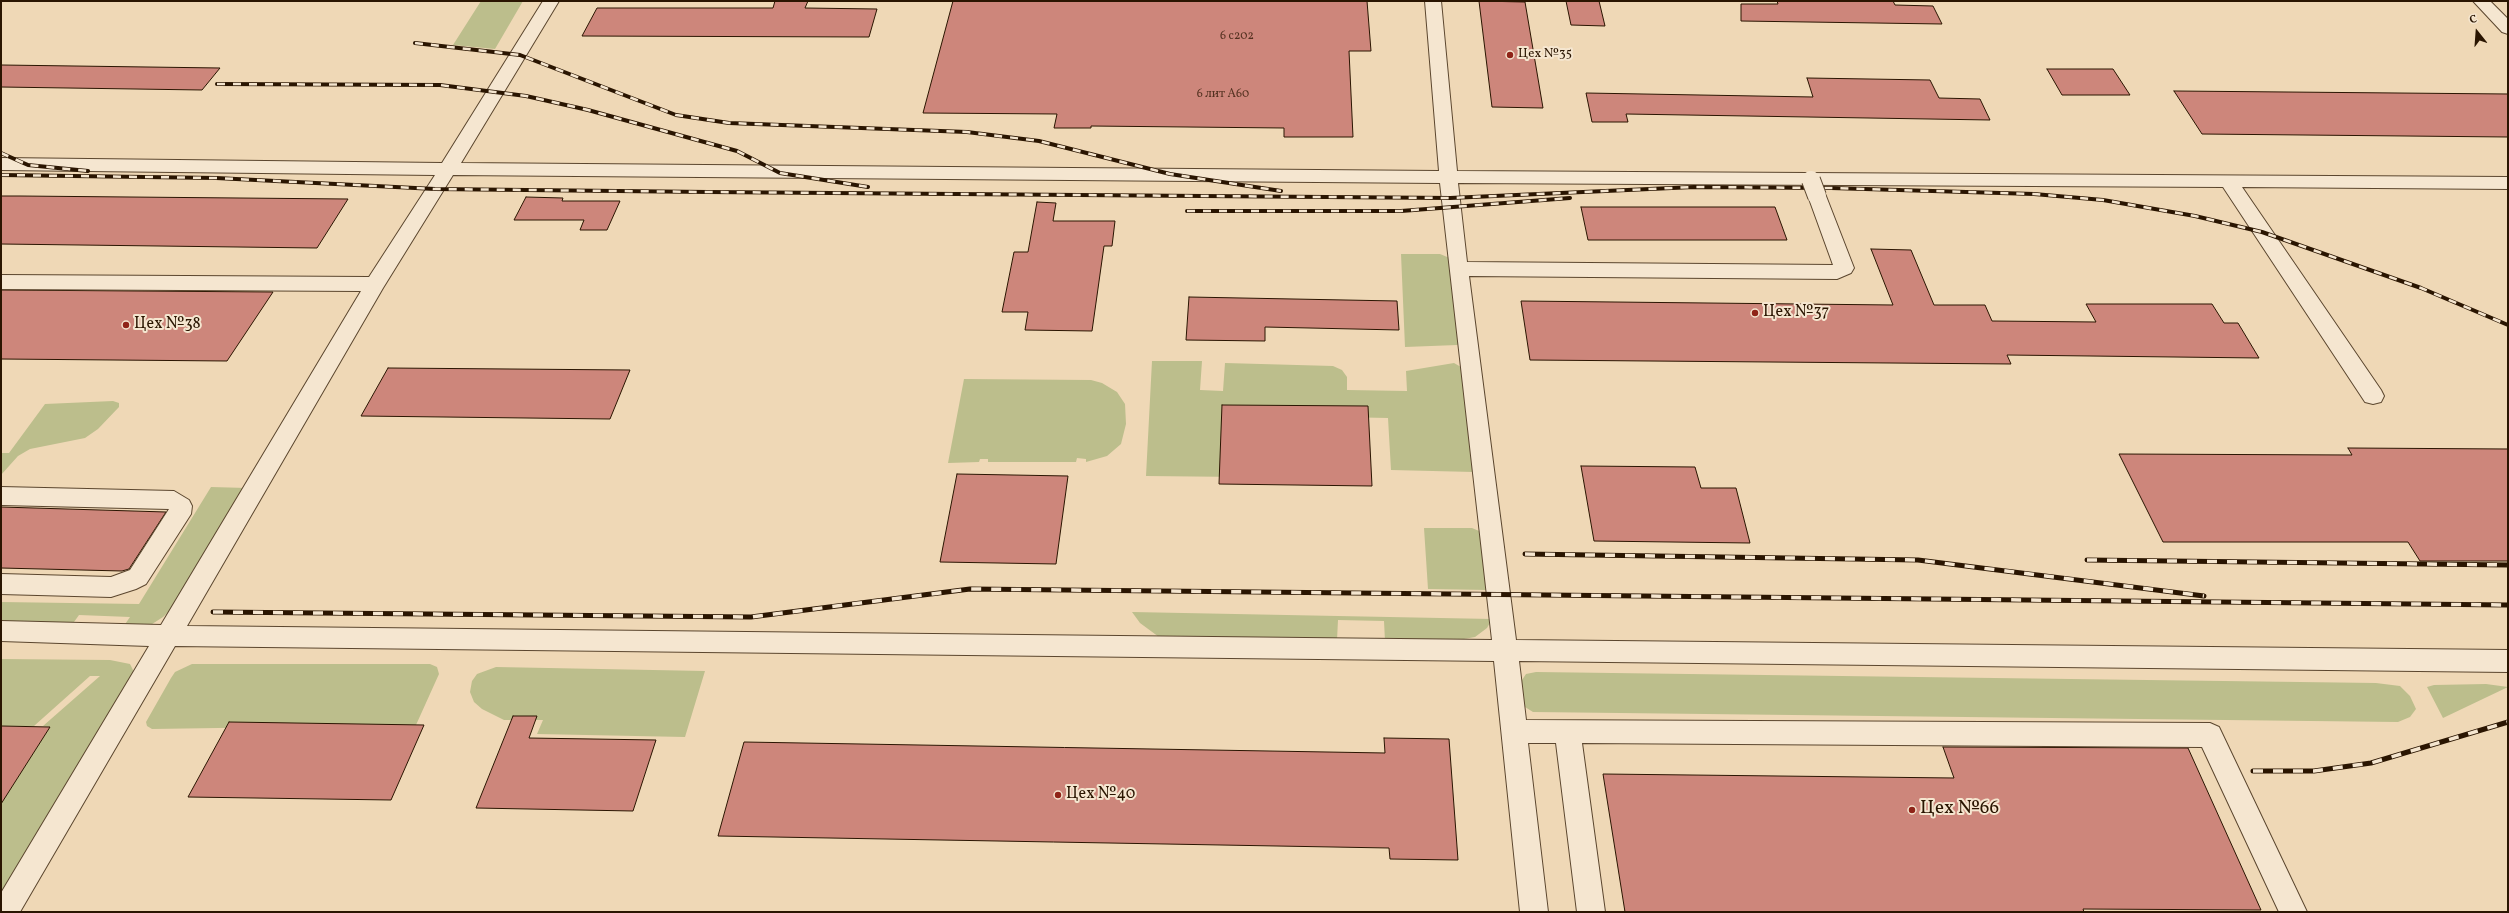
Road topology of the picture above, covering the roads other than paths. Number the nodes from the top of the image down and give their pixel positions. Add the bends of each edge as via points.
1 (551, 1) edge
2 (1433, 1) edge
3 (2481, 1) edge
4 (2508, 29) edge
5 (1, 164) edge
6 (448, 170) junction
7 (1449, 176) junction
8 (2229, 183) junction
9 (2508, 183) edge
10 (1813, 185) junction
11 (1458, 269) junction
12 (1, 282) edge
13 (375, 284) junction
14 (2373, 396) dead end
15 (1, 496) edge
16 (1, 584) edge
17 (1, 631) edge
18 (170, 636) junction
19 (1505, 652) junction
20 (2508, 661) edge
21 (1567, 730) junction
22 (1514, 731) junction
23 (6, 912) edge
24 (1534, 912) edge
25 (1591, 912) edge
26 (2293, 912) edge

1 - 6 lane
2 - 7 lane
3 - 4 lane
5 - 6 lane
6 - 7 lane
6 - 13 lane
7 - 10 lane
7 - 11 lane
8 - 9 lane
8 - 10 lane
8 - 14 lane
10 - 11 lane via 1844,268 1837,272
11 - 19 lane
12 - 13 lane
13 - 18 lane
15 - 16 lane via 174,500 181,506 180,514 138,576 128,582 111,587
17 - 18 lane
18 - 19 lane
18 - 23 lane
19 - 20 lane
19 - 22 lane
21 - 22 lane
21 - 25 lane
21 - 26 lane via 2210,735
22 - 24 lane

